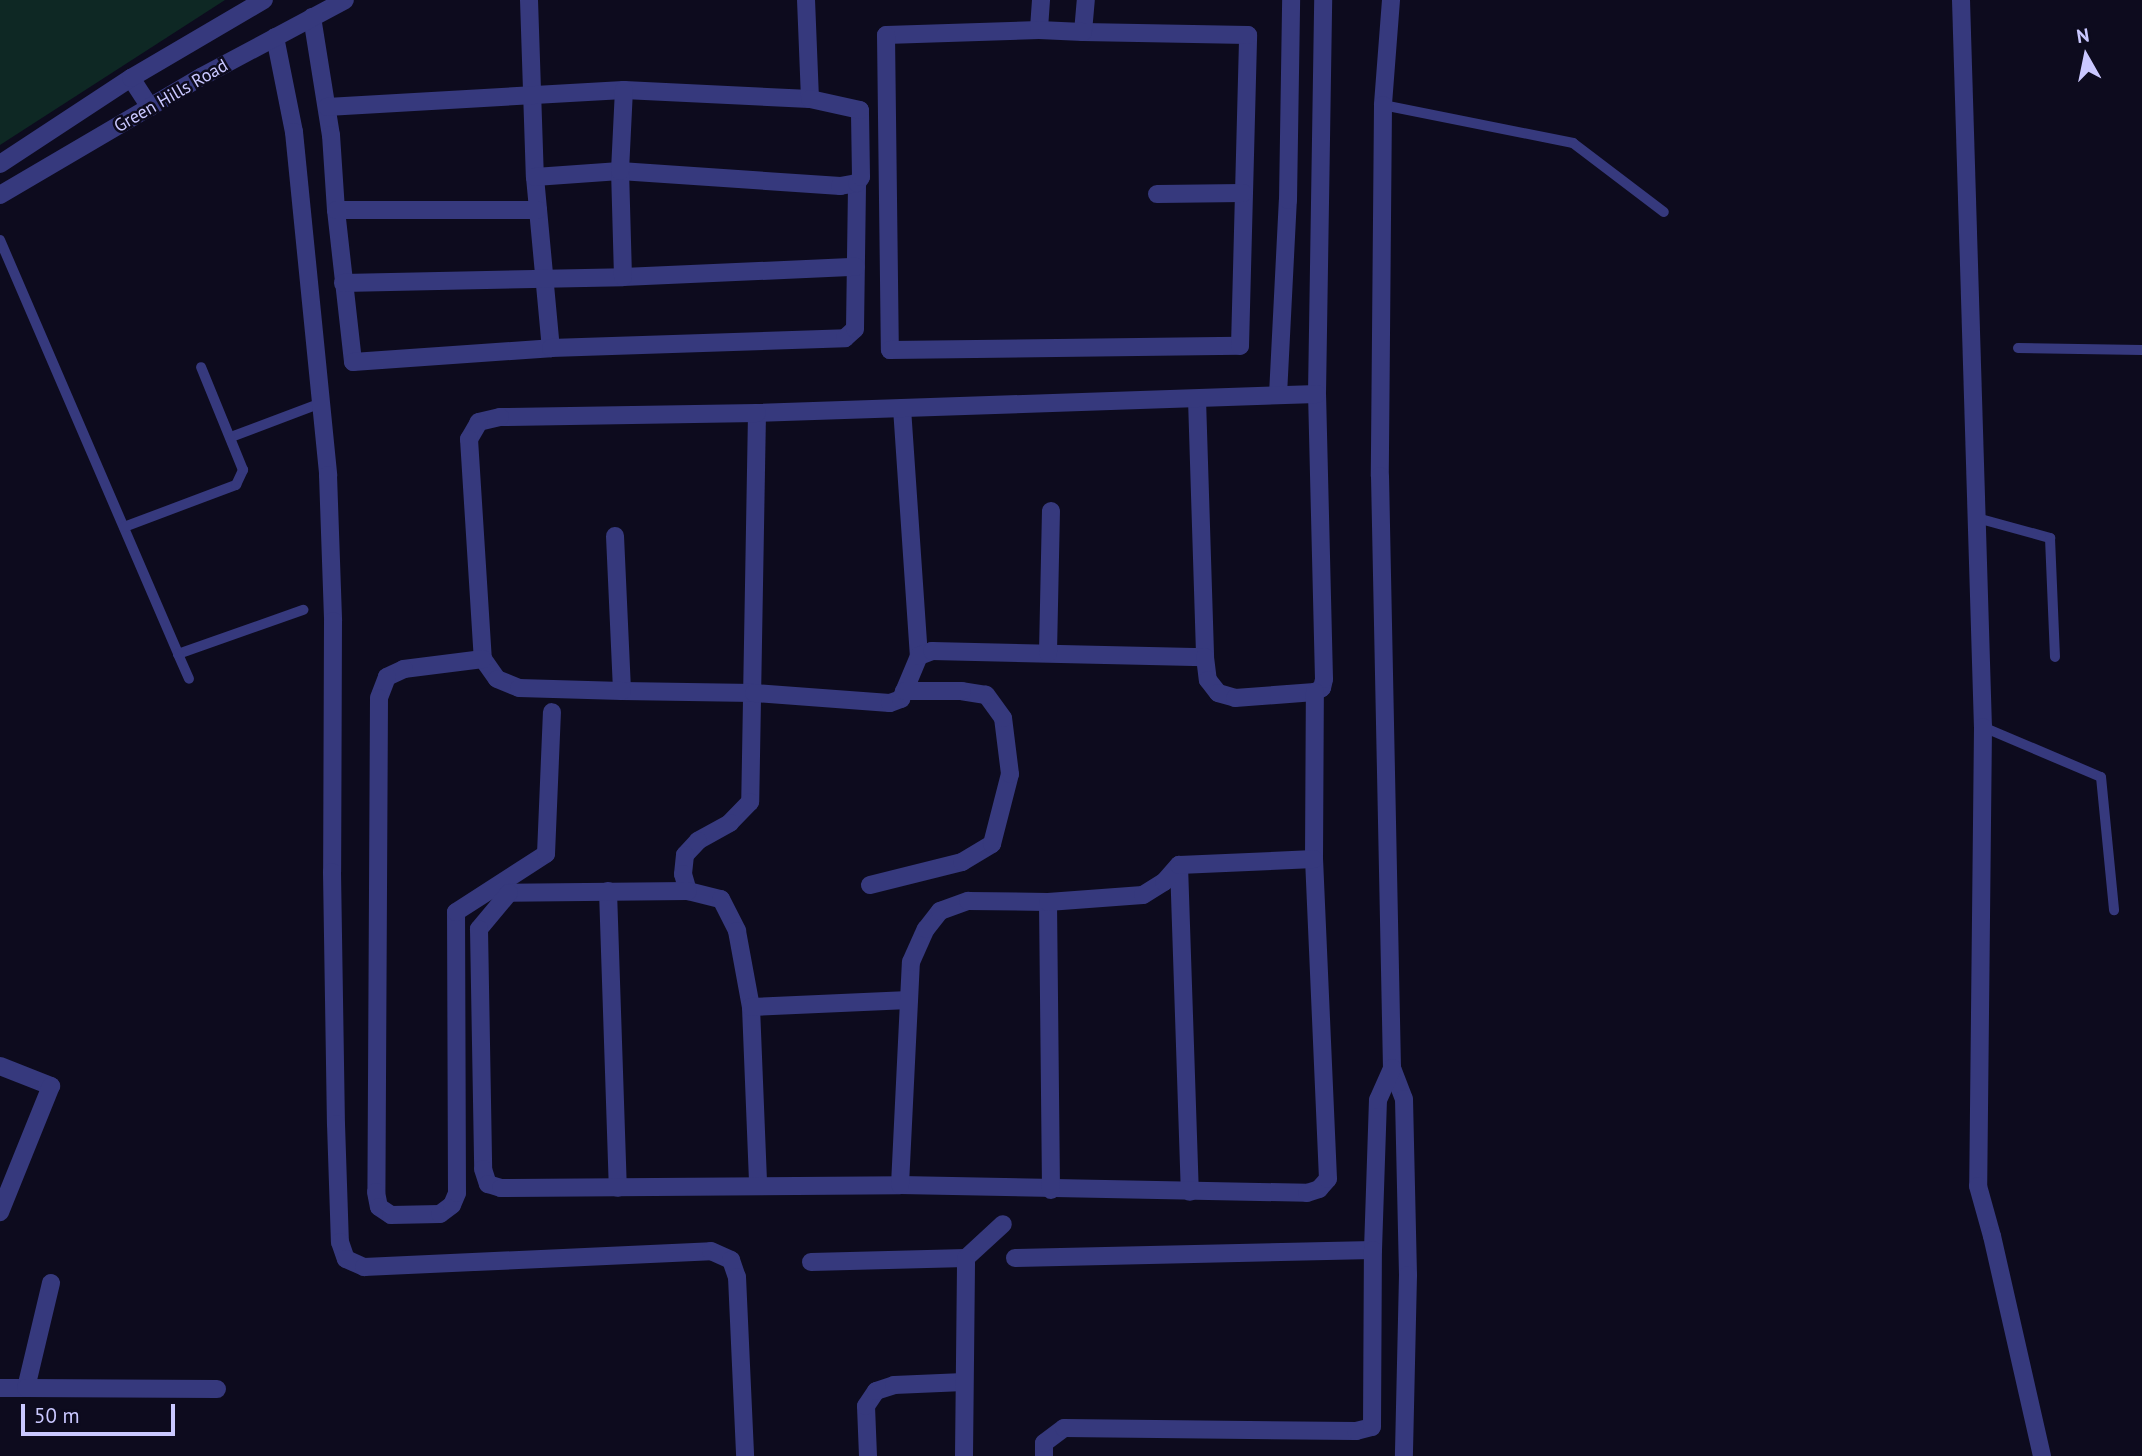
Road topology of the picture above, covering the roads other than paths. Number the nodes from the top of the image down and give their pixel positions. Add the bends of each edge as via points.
1 (264, 0) edge
2 (345, 0) edge
3 (529, 0) edge
4 (806, 0) edge
5 (1041, 0) edge
6 (1086, 0) edge
7 (1291, 0) edge
8 (1323, 0) edge
9 (1391, 0) edge
10 (1961, 0) edge
11 (312, 18) junction
12 (1039, 30) junction
13 (1083, 32) junction
14 (275, 37) junction
15 (131, 78) junction
16 (624, 90) junction
17 (530, 94) junction
18 (810, 99) junction
19 (1383, 105) junction
20 (150, 107) junction
21 (327, 107) junction
22 (0, 163) edge
23 (620, 171) junction
24 (535, 177) junction
25 (857, 183) junction
26 (1243, 193) junction
27 (1157, 194) dead end
28 (0, 195) edge
29 (1288, 200) junction
30 (1321, 200) junction
31 (335, 210) junction
32 (538, 210) junction
33 (1664, 212) dead end
34 (0, 240) edge
35 (856, 268) junction
36 (544, 276) junction
37 (623, 276) junction
38 (344, 283) junction
39 (551, 348) junction
40 (2018, 348) dead end
41 (2142, 350) edge
42 (201, 367) dead end
43 (1317, 394) junction
44 (1279, 395) junction
45 (1197, 399) junction
46 (321, 403) junction
47 (902, 408) junction
48 (757, 413) junction
49 (231, 436) junction
50 (1051, 511) dead end
51 (1977, 518) junction
52 (124, 527) junction
53 (615, 536) dead end
54 (303, 610) dead end
55 (1048, 653) junction
56 (178, 654) junction
57 (919, 656) junction
58 (1205, 657) junction
59 (2055, 657) dead end
60 (483, 659) junction
61 (189, 679) dead end
62 (622, 691) junction
63 (904, 691) junction
64 (1315, 692) junction
65 (754, 693) junction
66 (552, 712) dead end
67 (1983, 727) junction
68 (1314, 859) junction
69 (1179, 865) junction
70 (870, 885) dead end
71 (608, 891) junction
72 (688, 891) junction
73 (1048, 902) junction
74 (2113, 910) dead end
75 (909, 1000) junction
76 (751, 1007) junction
77 (0, 1066) edge
78 (1392, 1068) junction
79 (758, 1185) junction
80 (900, 1185) junction
81 (618, 1188) junction
82 (1051, 1190) junction
83 (1189, 1192) junction
84 (0, 1212) edge
85 (1003, 1224) dead end
86 (1373, 1251) junction
87 (966, 1258) junction
88 (1015, 1258) dead end
89 (811, 1262) dead end
90 (51, 1283) dead end
91 (964, 1382) junction
92 (0, 1388) edge
93 (26, 1388) junction
94 (217, 1389) dead end
95 (745, 1456) edge
96 (868, 1456) edge
97 (964, 1456) edge
98 (1044, 1456) edge
99 (1404, 1456) edge
100 (2042, 1456) edge

1 - 15 street, Green Hills Road
2 - 11 street, Green Hills Road
3 - 17 street
4 - 18 street
5 - 12 street
6 - 13 street
7 - 29 street
8 - 30 street
9 - 19 street
10 - 51 street
11 - 14 street, Green Hills Road
11 - 21 street
12 - 13 street
12 - 26 street via 886,35 890,350 1240,346
13 - 26 street via 1248,35
14 - 20 street, Green Hills Road
14 - 46 street via 294,132
15 - 20 street
15 - 22 street, Green Hills Road
16 - 17 street
16 - 18 street
16 - 23 street
17 - 21 street
17 - 24 street
18 - 25 street via 860,110 861,177
19 - 33 lane via 1573,143
19 - 78 street via 1380,476
20 - 28 street, Green Hills Road
21 - 31 street
23 - 24 street
23 - 25 street via 840,187
23 - 37 street
24 - 32 street
25 - 35 street
26 - 27 street
29 - 30 street
29 - 44 street
30 - 43 street
31 - 32 street
31 - 38 street
32 - 36 street
34 - 52 lane
35 - 37 street
35 - 39 street via 855,329 845,338
36 - 37 street
36 - 38 street
36 - 39 street
38 - 39 street via 354,362
40 - 41 lane
42 - 49 lane
43 - 44 street
43 - 64 street via 1324,679
44 - 45 street
45 - 47 street
45 - 58 street
46 - 49 lane
46 - 95 street via 333,621 334,1035 340,1242 346,1259 363,1267 711,1251 731,1260 737,1277
47 - 48 street
47 - 57 street
48 - 60 street via 500,417 479,422 469,439
48 - 65 street
49 - 52 lane via 243,470 236,485
50 - 55 street
51 - 59 lane via 2050,538
51 - 67 street
52 - 56 lane
53 - 62 street
54 - 56 lane
55 - 57 street via 932,651
55 - 58 street
56 - 61 lane
57 - 63 street
58 - 64 street via 1208,680 1218,693 1235,698
60 - 62 street via 497,679 519,688
60 - 66 street via 404,669 387,677 379,698 376,1192 379,1207 391,1215 440,1214 452,1205 457,1193 456,912 546,854
62 - 65 street
63 - 65 street via 901,699 890,703
63 - 70 street via 986,695 1003,718 1010,774 992,844 962,862
64 - 68 street
65 - 72 street via 750,802 730,823 698,841 685,855 683,874
67 - 74 lane via 2101,777
67 - 100 street via 1978,1186
68 - 69 street
68 - 83 street via 1328,1179 1307,1193
69 - 73 street via 1143,895
69 - 83 street
71 - 72 street
71 - 81 street
71 - 81 street via 509,893 480,929 483,1169 488,1184 501,1188
72 - 76 street via 721,899 737,930
73 - 75 street via 968,901 940,911 911,962
73 - 82 street
75 - 76 street
75 - 80 street
76 - 79 street
77 - 84 street via 51,1086
78 - 86 street via 1378,1100
78 - 99 street via 1404,1099 1408,1275
79 - 80 street
79 - 81 street
80 - 82 street
82 - 83 street
85 - 87 street
86 - 88 street
86 - 98 street via 1372,1427 1356,1431 1064,1429 1044,1443
87 - 89 street
87 - 91 street
90 - 93 street
91 - 96 street via 894,1385 876,1391 866,1406
91 - 97 street
92 - 93 street
93 - 94 street

